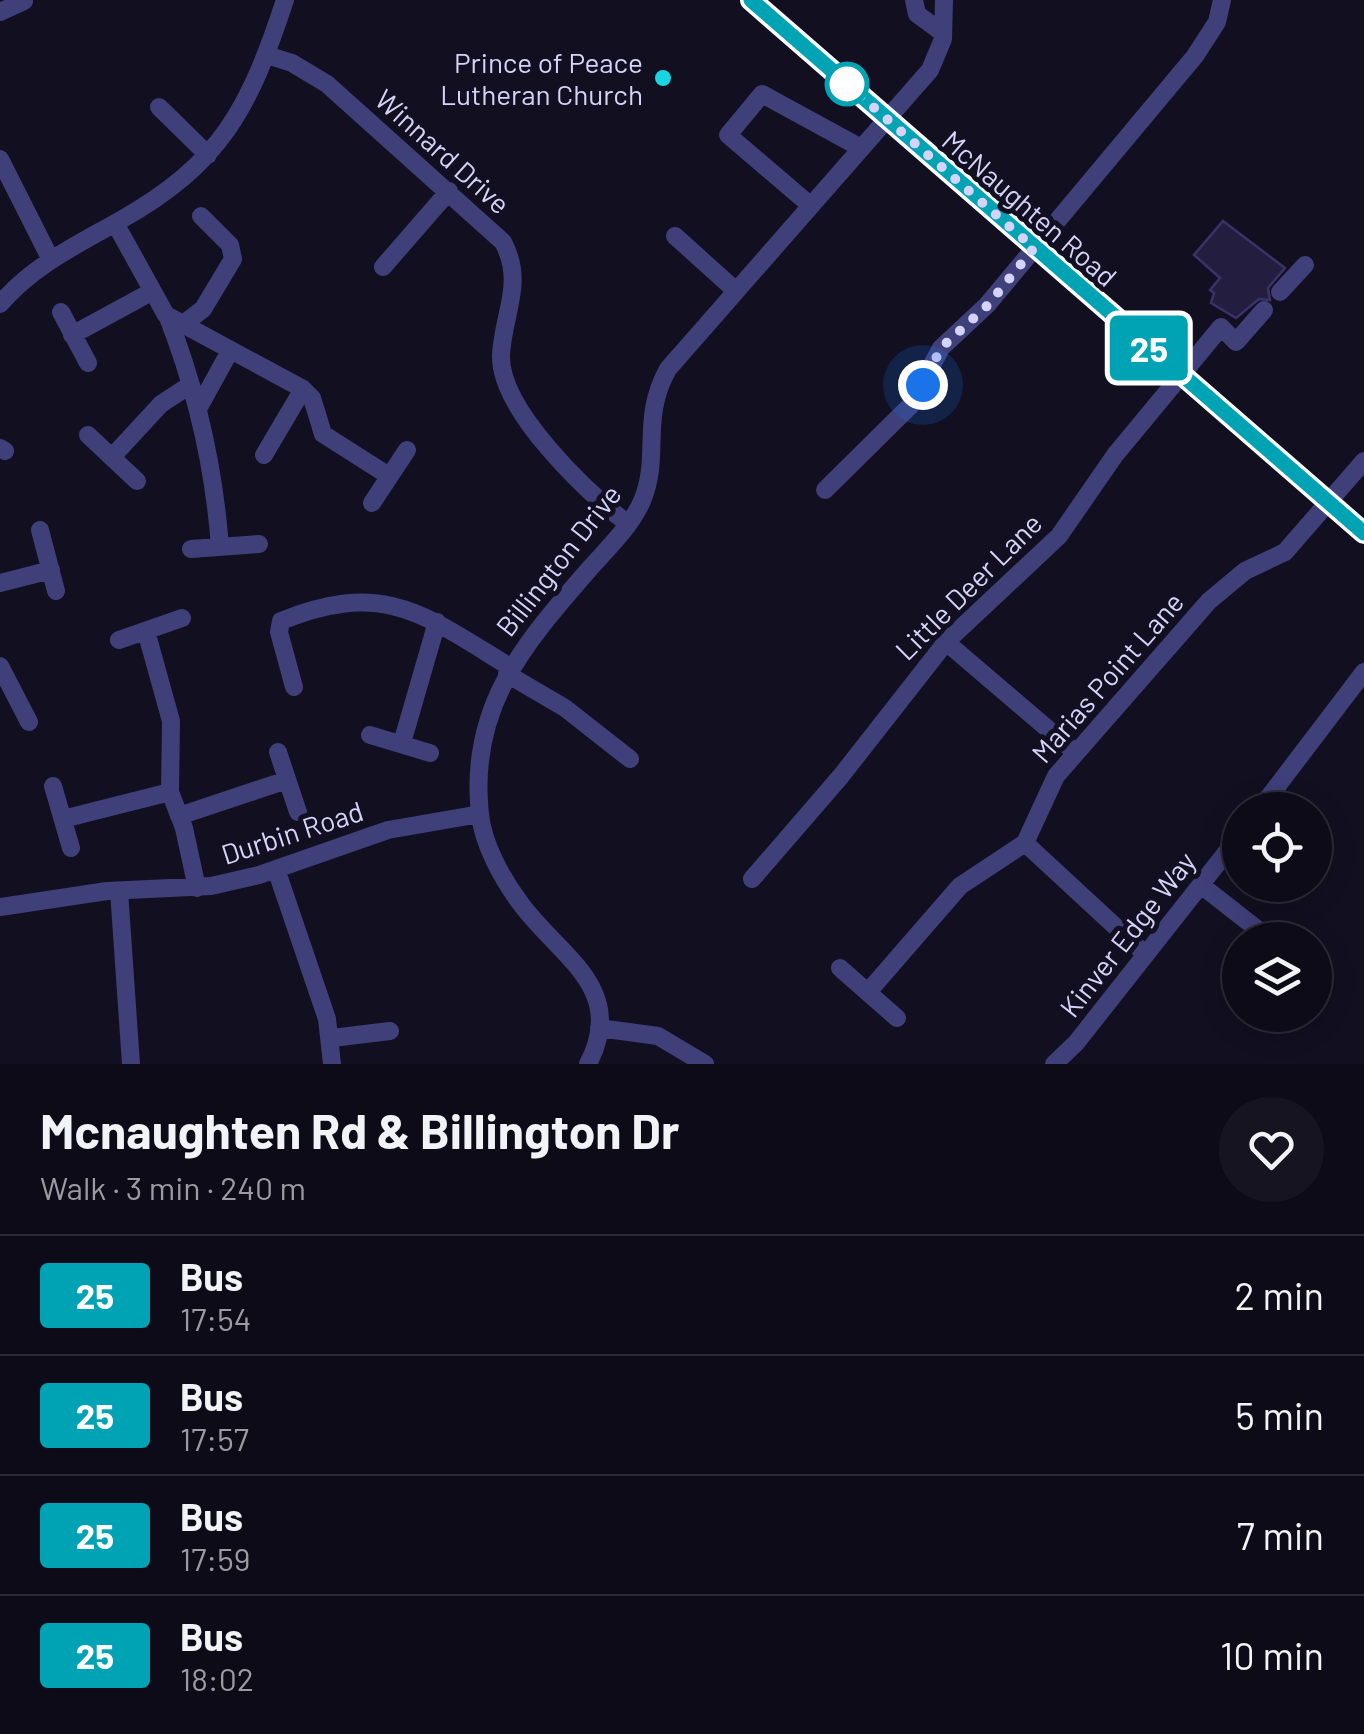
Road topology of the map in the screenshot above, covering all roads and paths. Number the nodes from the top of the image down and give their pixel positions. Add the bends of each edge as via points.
1 (284, 0) edge
2 (752, 0) edge
3 (914, 0) edge
4 (944, 0) edge
5 (1222, 0) edge
6 (24, 1) edge
7 (0, 12) edge
8 (943, 33) junction
9 (267, 55) junction
10 (159, 108) dead end
11 (887, 119) junction
12 (861, 148) junction
13 (208, 155) junction
14 (0, 159) edge
15 (449, 191) junction
16 (810, 205) junction
17 (201, 216) dead end
18 (115, 223) junction
19 (675, 236) dead end
20 (1034, 248) junction
21 (50, 258) junction
22 (1305, 265) dead end
23 (383, 267) dead end
24 (735, 290) junction
25 (151, 292) junction
26 (1280, 292) dead end
27 (0, 304) edge
28 (1264, 310) dead end
29 (60, 312) dead end
30 (174, 320) junction
31 (72, 335) junction
32 (230, 351) junction
33 (88, 363) dead end
34 (1181, 376) junction
35 (190, 385) junction
36 (303, 389) junction
37 (198, 409) junction
38 (88, 434) dead end
39 (407, 450) dead end
40 (264, 455) dead end
41 (112, 457) junction
42 (1364, 461) edge
43 (389, 476) junction
44 (137, 480) dead end
45 (826, 490) dead end
46 (1329, 502) junction
47 (372, 503) dead end
48 (628, 524) junction
49 (40, 530) dead end
50 (1364, 533) edge
51 (259, 544) dead end
52 (220, 547) junction
53 (192, 549) dead end
54 (50, 570) junction
55 (0, 583) edge
56 (56, 592) dead end
57 (182, 618) dead end
58 (437, 622) junction
59 (146, 632) junction
60 (119, 640) dead end
61 (946, 642) junction
62 (0, 666) edge
63 (508, 671) junction
64 (1364, 672) edge
65 (294, 687) dead end
66 (8, 704) edge
67 (28, 722) dead end
68 (370, 735) dead end
69 (402, 742) junction
70 (278, 752) dead end
71 (430, 753) dead end
72 (1076, 753) junction
73 (630, 759) dead end
74 (287, 780) junction
75 (53, 786) dead end
76 (170, 792) junction
77 (1273, 792) edge
78 (298, 812) dead end
79 (480, 814) junction
80 (179, 816) junction
81 (63, 819) junction
82 (1025, 844) junction
83 (72, 848) dead end
84 (1222, 859) edge
85 (276, 869) junction
86 (752, 879) dead end
87 (1201, 885) junction
88 (198, 888) junction
89 (119, 890) junction
90 (0, 907) edge
91 (1248, 922) edge
92 (1145, 954) junction
93 (840, 968) dead end
94 (868, 992) junction
95 (897, 1018) dead end
96 (600, 1028) junction
97 (390, 1031) dead end
98 (332, 1038) junction
99 (131, 1064) edge
100 (332, 1064) edge
101 (588, 1064) edge
102 (704, 1064) edge
103 (1054, 1064) edge

1 - 9 street
2 - 11 street, McNaughten Road
3 - 8 street via 917,14
4 - 8 street
5 - 20 street via 1208,38
6 - 7 street
8 - 11 street, Billington Drive via 936,61
9 - 13 street via 244,109
9 - 15 street, Winnard Drive via 327,84
10 - 13 street
11 - 12 street, Billington Drive
11 - 20 street, McNaughten Road
12 - 16 street, Billington Drive
12 - 16 street via 762,94 728,135
13 - 18 street via 180,182
14 - 21 street
15 - 23 street
15 - 48 street, Winnard Drive via 491,228 512,259 514,297 501,357 508,388 578,484
16 - 24 street, Billington Drive
17 - 30 street via 230,244 234,259 203,309
18 - 21 street
18 - 25 street
19 - 24 street
20 - 34 street, McNaughten Road
20 - 45 street via 988,305 941,348 910,406
21 - 27 street
22 - 26 street
24 - 48 street, Billington Drive via 661,382 650,414 647,488
25 - 30 street
25 - 31 street
28 - 34 street, Little Deer Lane via 1236,342 1221,327
29 - 31 street
30 - 32 street
30 - 35 street
31 - 33 street
32 - 36 street
32 - 37 street
34 - 46 street, McNaughten Road
34 - 61 street, Little Deer Lane via 1114,454 1046,551
35 - 37 street
35 - 41 street via 161,404
36 - 40 street
36 - 43 street via 323,434
37 - 52 street via 216,482
38 - 41 street
39 - 43 street
41 - 44 street
42 - 46 street, Marias Point Lane
43 - 47 street
46 - 50 street, McNaughten Road
46 - 72 street, Marias Point Lane via 1285,552 1221,589
48 - 63 street, Billington Drive
49 - 54 street
51 - 52 street
52 - 53 street
54 - 55 street
54 - 56 street
57 - 59 street
58 - 63 street
58 - 65 street via 408,608 360,600 287,619 279,632
58 - 69 street
59 - 60 street
59 - 76 street via 170,721
61 - 72 street
61 - 86 street, Little Deer Lane
62 - 66 street
63 - 73 street
63 - 79 street, Billington Drive via 484,731
64 - 77 street
66 - 67 street
68 - 69 street
69 - 71 street
70 - 74 street
72 - 82 street, Marias Point Lane via 1047,789
74 - 78 street
74 - 80 street
75 - 81 street
76 - 80 street
76 - 81 street
79 - 85 street, Durbin Road via 388,830
79 - 96 street via 500,871 520,903 584,972
80 - 88 street
81 - 83 street
82 - 92 street
82 - 94 street via 960,886
84 - 87 street, Kinver Edge Way
85 - 88 street, Durbin Road
85 - 98 street
87 - 91 street
87 - 92 street, Kinver Edge Way
88 - 89 street, Durbin Road
89 - 90 street, Durbin Road
89 - 99 street
92 - 103 street, Kinver Edge Way
93 - 94 street
94 - 95 street
96 - 101 street
96 - 102 street via 658,1036
97 - 98 street
98 - 100 street

